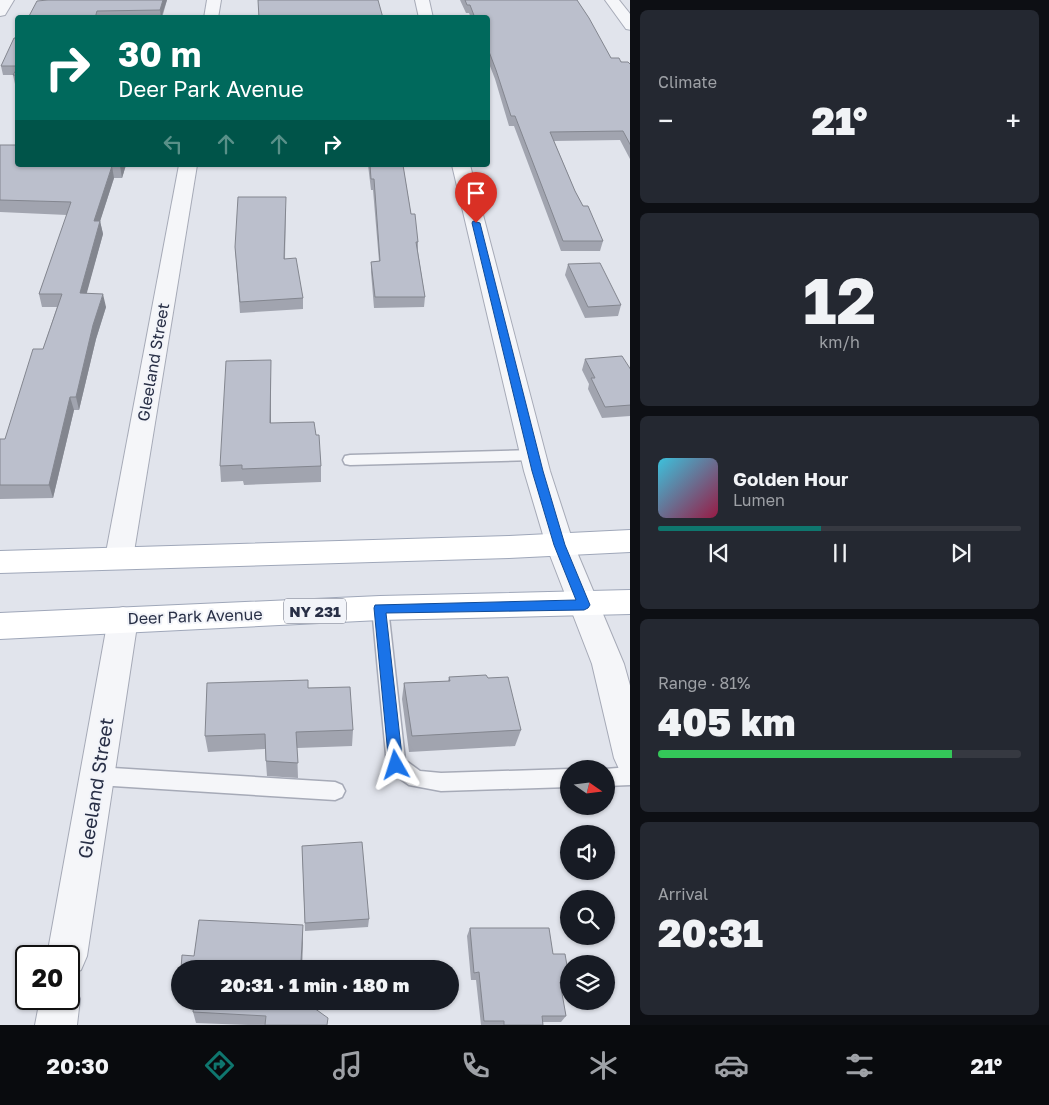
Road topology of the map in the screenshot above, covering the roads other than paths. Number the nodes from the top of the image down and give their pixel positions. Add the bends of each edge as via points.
1 (7, 0) edge
2 (214, 0) edge
3 (422, 0) edge
4 (612, 0) edge
5 (0, 12) edge
6 (212, 15) edge
7 (425, 15) edge
8 (630, 26) edge
9 (188, 167) edge
10 (462, 167) edge
11 (534, 455) junction
12 (350, 460) dead end
13 (630, 541) edge
14 (560, 545) junction
15 (119, 558) junction
16 (0, 562) edge
17 (630, 602) edge
18 (584, 605) junction
19 (380, 608) junction
20 (123, 619) junction
21 (0, 626) edge
22 (630, 758) edge
23 (97, 776) junction
24 (615, 776) edge
25 (630, 776) edge
26 (560, 778) edge
27 (335, 791) dead end
28 (69, 945) edge
29 (58, 1010) edge
30 (56, 1025) edge

1 - 5 street
2 - 6 street
3 - 7 street
4 - 8 street
9 - 15 street, Gleeland Street
10 - 11 street
11 - 12 lane
11 - 14 street
13 - 14 main road
14 - 15 main road
14 - 18 street
15 - 16 main road
17 - 18 main road, Deer Park Avenue / NY 231
18 - 19 main road, Deer Park Avenue / NY 231
18 - 22 street via 608,664
19 - 20 main road, Deer Park Avenue / NY 231
19 - 26 lane via 396,765 416,779 441,782
20 - 21 main road, Deer Park Avenue / NY 231
20 - 23 street, Gleeland Street
23 - 27 lane
23 - 28 street, Gleeland Street
24 - 25 lane
29 - 30 street

